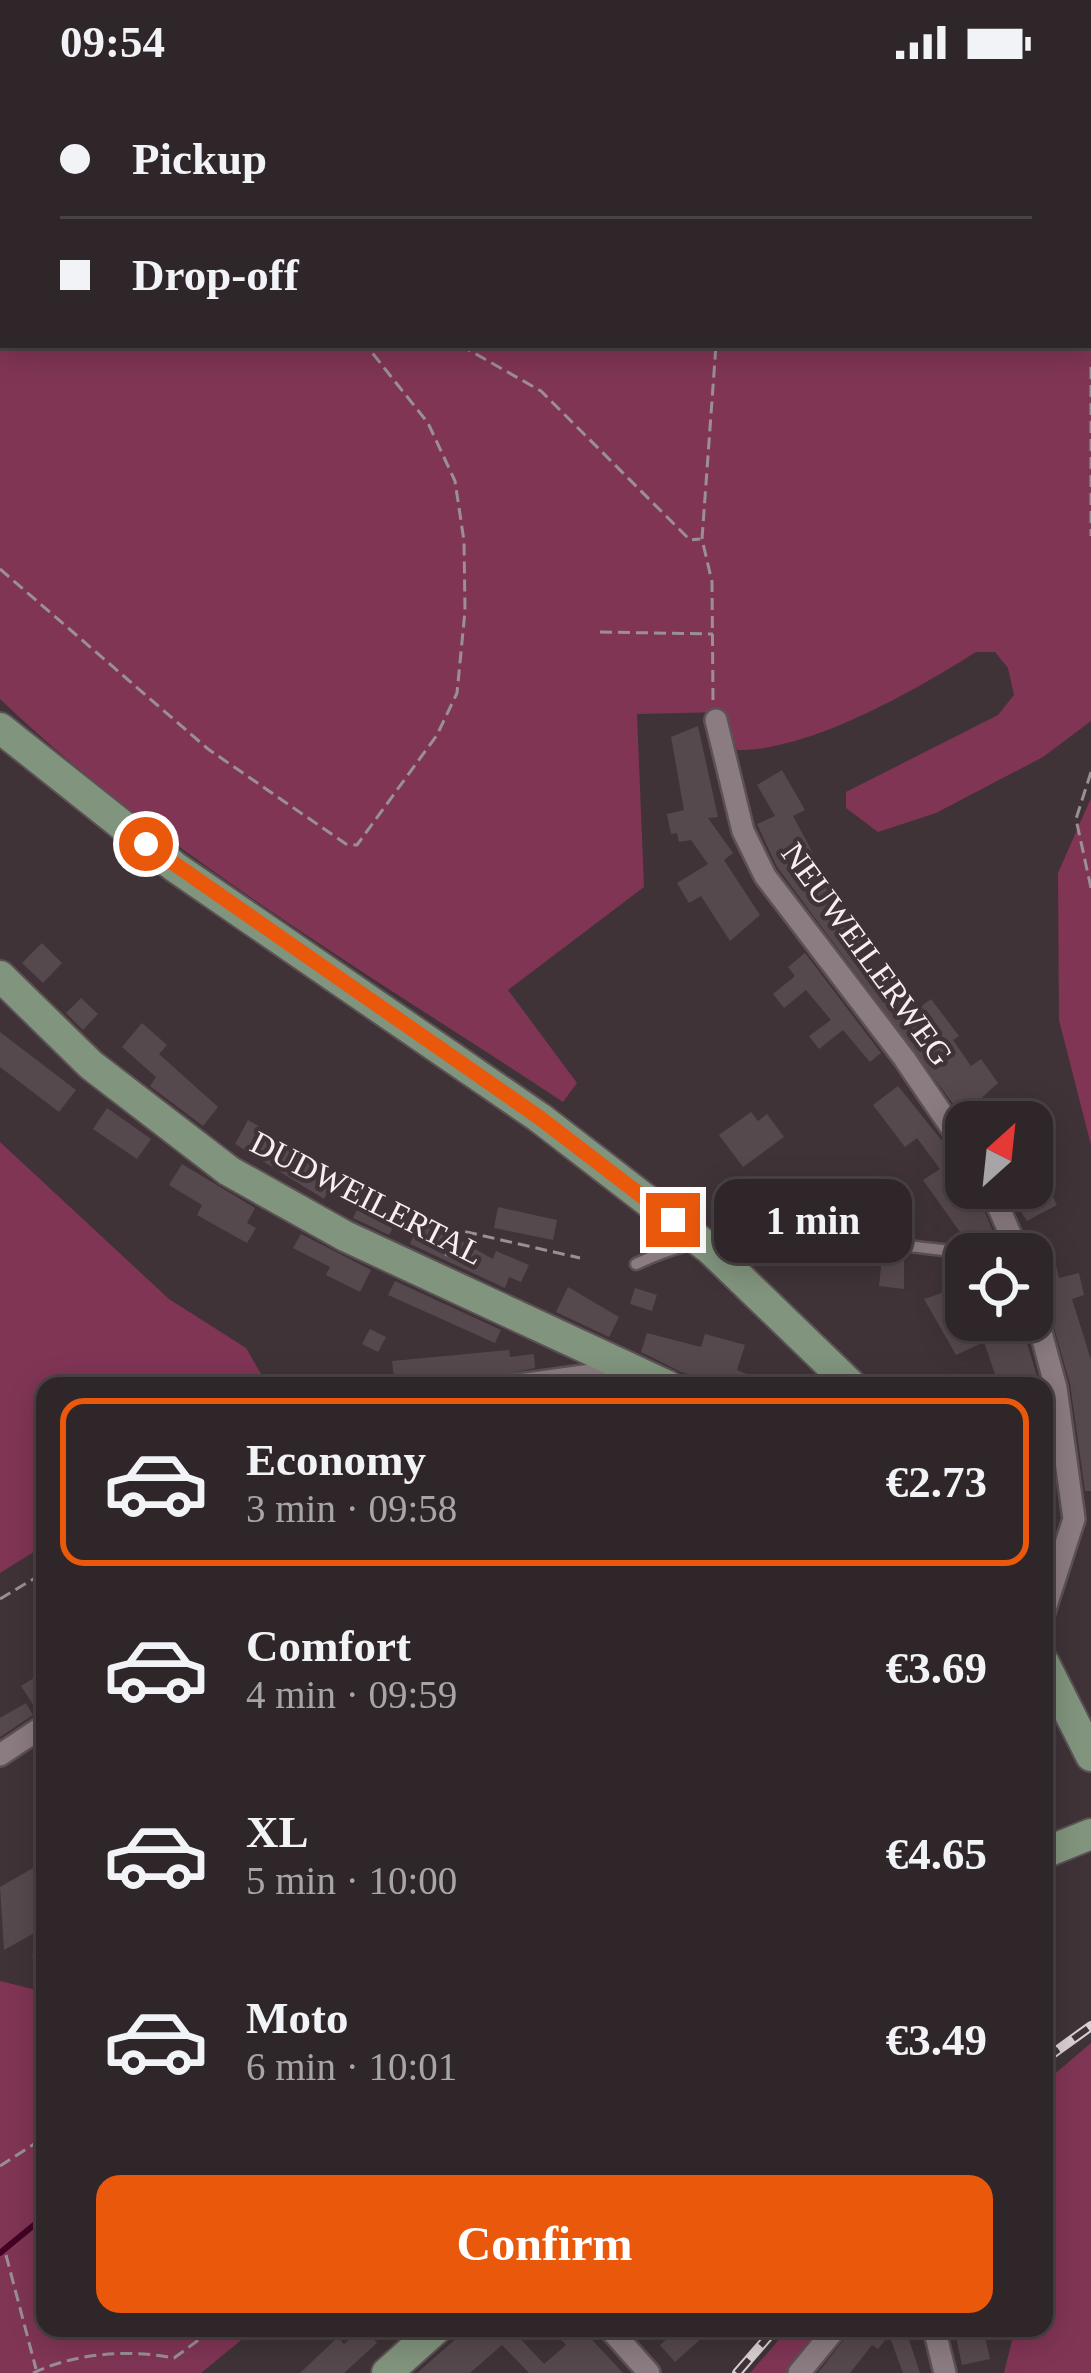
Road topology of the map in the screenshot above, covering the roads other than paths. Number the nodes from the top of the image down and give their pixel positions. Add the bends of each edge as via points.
1 (716, 719) road end
2 (0, 728) edge
3 (0, 976) edge
4 (945, 1118) edge
5 (945, 1251) edge
6 (636, 1264) dead end
7 (1043, 1341) edge
8 (613, 1361) junction
9 (583, 1377) edge
10 (646, 1377) edge
11 (843, 1377) edge
12 (1083, 1515) edge
13 (1053, 1590) edge
14 (1053, 1681) edge
15 (36, 1731) edge
16 (0, 1755) edge
17 (1091, 1756) edge
18 (427, 2337) edge
19 (617, 2337) edge
20 (829, 2337) edge
21 (936, 2337) edge
22 (387, 2373) edge
23 (649, 2373) edge
24 (800, 2373) edge
25 (945, 2373) edge

1 - 4 street, NEUWEILERWEG via 738,812 765,876
2 - 11 main road, bridge via 175,867 540,1118 710,1250
3 - 8 main road, DUDWEILERTAL via 91,1065 211,1159 325,1225
5 - 6 lane via 725,1233
7 - 12 street
8 - 9 street
8 - 10 main road, DUDWEILERTAL
12 - 13 street
14 - 17 main road
15 - 16 street
18 - 22 main road
19 - 23 street
20 - 24 street
21 - 25 street

